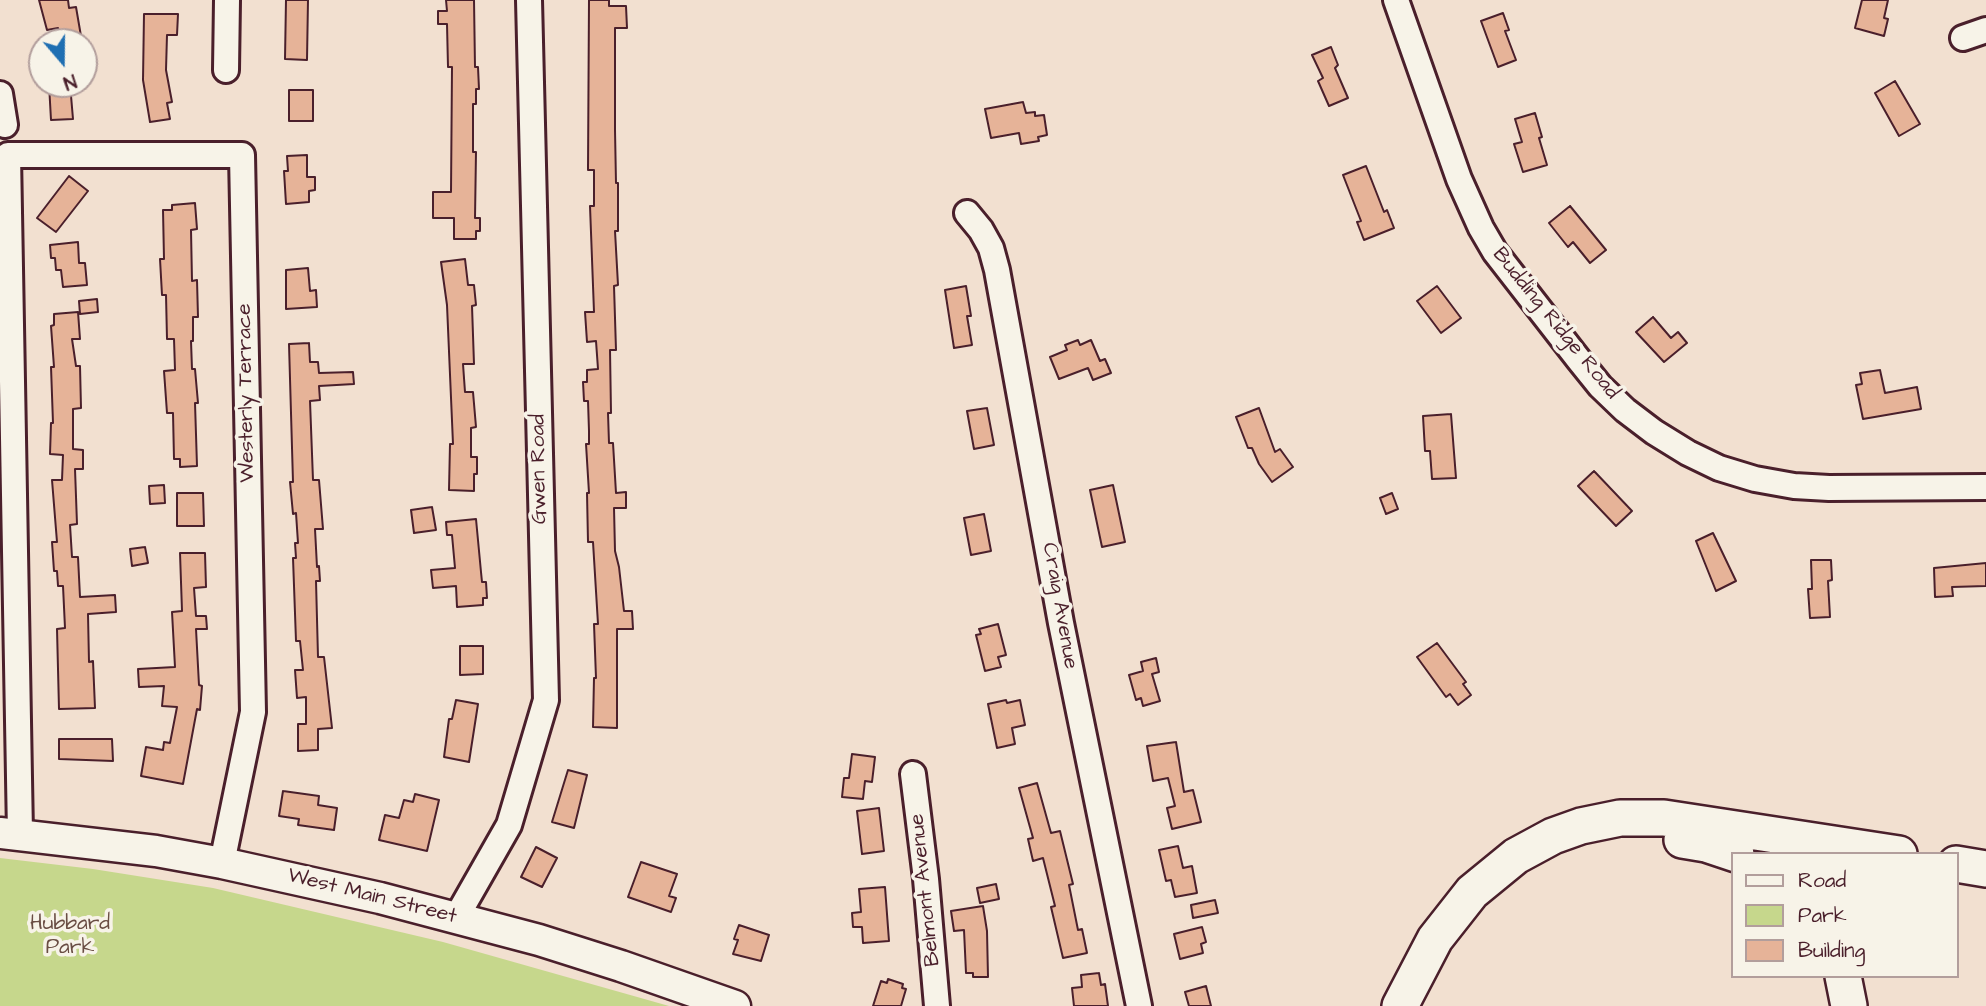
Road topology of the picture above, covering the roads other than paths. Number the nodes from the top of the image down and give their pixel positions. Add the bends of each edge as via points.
1 (227, 0) edge
2 (528, 0) edge
3 (1396, 0) edge
4 (1986, 30) edge
5 (1963, 38) dead end
6 (226, 70) dead end
7 (0, 94) edge
8 (5, 125) dead end
9 (967, 213) dead end
10 (1986, 487) edge
11 (913, 774) dead end
12 (10, 834) edge
13 (1730, 852) edge
14 (1886, 852) edge
15 (222, 863) junction
16 (1958, 864) edge
17 (1986, 869) edge
18 (456, 918) junction
19 (1843, 978) edge
20 (735, 1006) edge
21 (937, 1006) edge
22 (1139, 1006) edge
23 (1400, 1006) edge
24 (1423, 1006) edge
25 (1849, 1006) edge

1 - 6 street
2 - 18 street, Gwen Road via 546,700 509,825
3 - 10 street, Budding Ridge Road via 1481,229 1586,369 1625,410 1688,453 1755,479 1829,488
4 - 5 street
7 - 8 street
9 - 22 street, Craig Avenue via 991,248 997,270 1061,623
11 - 21 street, Belmont Avenue
12 - 15 main road, West Main Street via 89,841
12 - 15 street, Westerly Terrace via 8,155 242,155 253,712
13 - 24 highway via 1697,842 1636,838 1588,847 1552,861 1510,887 1477,918
14 - 23 highway via 1664,818 1620,818 1581,826 1516,856 1472,892 1435,939
15 - 18 main road, West Main Street
16 - 17 highway
18 - 20 main road, West Main Street via 621,966
19 - 25 highway

